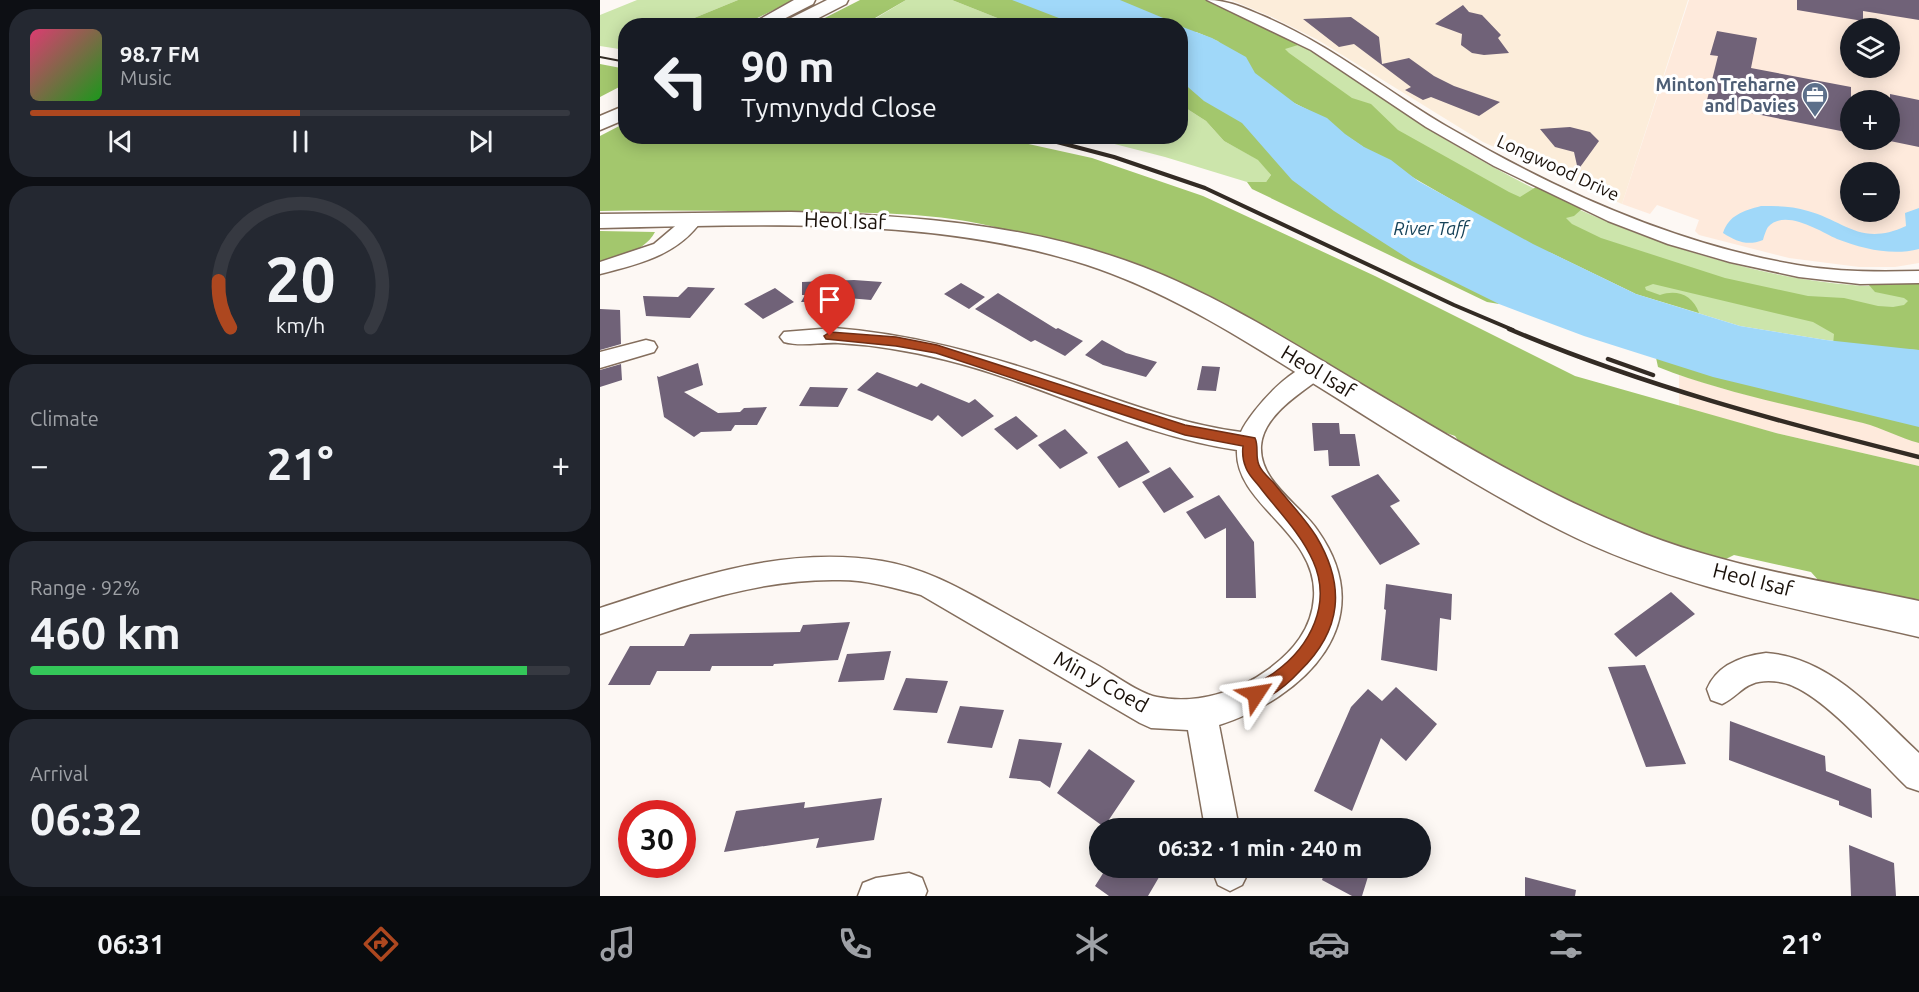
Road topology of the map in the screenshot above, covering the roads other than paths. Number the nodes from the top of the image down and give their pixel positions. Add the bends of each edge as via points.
1 (807, 0) edge
2 (840, 0) edge
3 (1213, 0) edge
4 (772, 18) edge
5 (805, 18) edge
6 (618, 95) edge
7 (602, 103) edge
8 (618, 115) edge
9 (600, 124) edge
10 (693, 220) junction
11 (600, 221) edge
12 (600, 268) edge
13 (1919, 277) edge
14 (791, 337) dead end
15 (646, 347) dead end
16 (600, 360) edge
17 (1315, 370) junction
18 (1250, 442) junction
19 (1919, 619) edge
20 (600, 621) edge
21 (1722, 689) dead end
22 (1201, 714) junction
23 (1919, 775) edge
24 (1220, 818) edge

1 - 4 main road
2 - 5 main road
3 - 13 street, Longwood Drive via 1316,47 1490,158 1636,225 1702,248 1784,267 1860,278
6 - 7 main road
8 - 9 main road
10 - 11 main road, Heol Isaf
10 - 12 street via 663,249
10 - 17 main road, Heol Isaf via 902,223 1045,245 1172,289
14 - 18 street via 852,337 937,349 1185,430
15 - 16 street
17 - 18 street via 1260,417
17 - 19 main road, Heol Isaf via 1514,487 1615,539 1675,561
18 - 22 street, Min y Coed via 1253,468 1310,538 1322,562 1328,603 1323,628 1310,651 1283,677 1228,708
20 - 22 street, Min y Coed via 753,573 806,567 868,568 928,585 1151,712 1172,716
21 - 23 street via 1746,670 1771,666 1795,671 1817,682 1841,702
22 - 24 street

